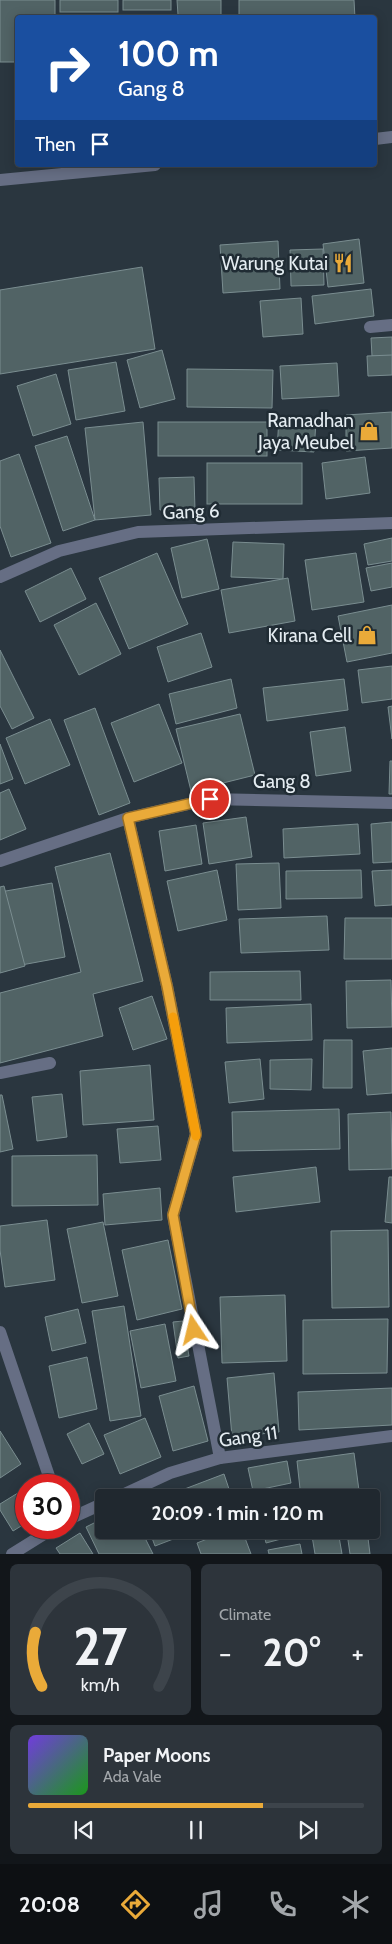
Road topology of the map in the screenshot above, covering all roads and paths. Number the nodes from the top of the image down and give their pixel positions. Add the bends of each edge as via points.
1 (392, 137) edge
2 (377, 139) edge
3 (134, 167) edge
4 (0, 180) edge
5 (392, 325) edge
6 (370, 328) dead end
7 (392, 523) edge
8 (0, 577) edge
9 (392, 803) edge
10 (128, 818) junction
11 (0, 861) edge
12 (50, 1063) dead end
13 (0, 1073) edge
14 (0, 1332) edge
15 (392, 1436) edge
16 (220, 1458) junction
17 (48, 1474) edge
18 (135, 1489) edge
19 (95, 1507) edge
20 (80, 1514) edge
21 (36, 1539) edge
22 (12, 1554) edge

1 - 2 street
3 - 4 street
5 - 6 street
7 - 8 street, Gang 6 via 138,532 59,551
9 - 10 street, Gang 8 via 210,799
10 - 11 street, Gang 8
10 - 16 street via 167,986 196,1134 173,1215
12 - 13 street
14 - 17 street
15 - 16 street, Gang 11
16 - 18 street, Gang 11 via 170,1473
19 - 20 street
21 - 22 street

